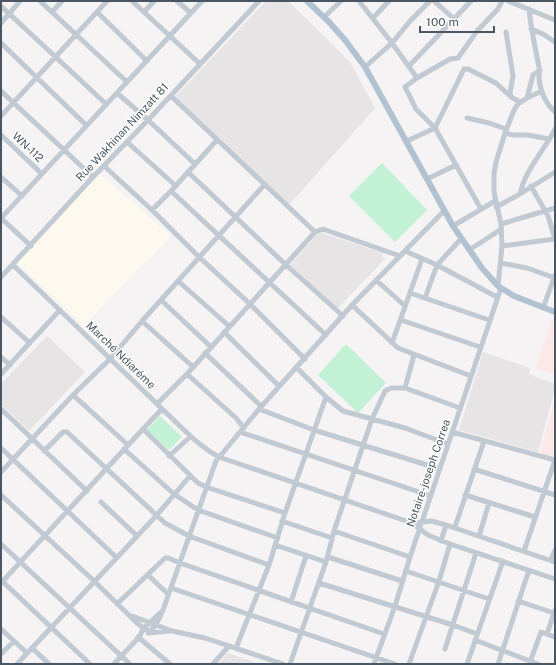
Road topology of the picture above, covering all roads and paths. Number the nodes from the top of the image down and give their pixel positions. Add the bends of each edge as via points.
1 (20, 1) edge
2 (40, 1) edge
3 (62, 1) edge
4 (107, 1) edge
5 (132, 1) edge
6 (154, 1) edge
7 (176, 1) edge
8 (202, 1) edge
9 (259, 1) edge
10 (307, 1) edge
11 (341, 1) edge
12 (359, 1) edge
13 (389, 1) edge
14 (430, 1) edge
15 (434, 1) edge
16 (471, 1) edge
17 (502, 1) edge
18 (508, 1) edge
19 (522, 1) edge
20 (1, 6) edge
21 (523, 7) junction
22 (530, 9) junction
23 (52, 12) junction
24 (97, 12) junction
25 (144, 12) junction
26 (191, 13) junction
27 (9, 14) junction
28 (324, 17) junction
29 (373, 18) junction
30 (453, 18) junction
31 (555, 20) edge
32 (1, 23) edge
33 (530, 29) junction
34 (506, 32) dead end
35 (76, 35) junction
36 (170, 36) junction
37 (555, 42) edge
38 (1, 43) edge
39 (392, 43) junction
40 (55, 56) junction
41 (147, 61) junction
42 (200, 64) junction
43 (409, 66) junction
44 (365, 67) junction
45 (540, 70) junction
46 (36, 78) junction
47 (416, 78) junction
48 (127, 82) junction
49 (1, 91) edge
50 (542, 91) junction
51 (117, 93) junction
52 (171, 96) junction
53 (511, 96) junction
54 (527, 98) junction
55 (13, 102) junction
56 (520, 102) junction
57 (106, 104) junction
58 (555, 112) edge
59 (1, 116) edge
60 (467, 118) dead end
61 (148, 120) junction
62 (86, 125) junction
63 (435, 128) junction
64 (555, 129) edge
65 (506, 131) junction
66 (1, 136) edge
67 (217, 140) junction
68 (549, 140) junction
69 (407, 141) junction
70 (127, 142) junction
71 (64, 150) junction
72 (195, 164) junction
73 (456, 165) junction
74 (104, 166) junction
75 (188, 172) junction
76 (555, 172) edge
77 (42, 174) junction
78 (1, 177) edge
79 (93, 177) junction
80 (427, 180) junction
81 (265, 184) junction
82 (176, 186) junction
83 (531, 186) junction
84 (171, 191) junction
85 (520, 194) junction
86 (22, 196) junction
87 (496, 204) junction
88 (555, 208) edge
89 (481, 209) junction
90 (152, 210) junction
91 (444, 211) junction
92 (546, 212) junction
93 (236, 216) junction
94 (1, 218) edge
95 (501, 224) junction
96 (453, 226) junction
97 (500, 230) junction
98 (315, 232) junction
99 (218, 236) junction
100 (461, 239) junction
101 (555, 239) edge
102 (30, 246) junction
103 (502, 246) junction
104 (469, 250) junction
105 (405, 251) junction
106 (400, 256) junction
107 (199, 257) junction
108 (422, 259) junction
109 (501, 263) junction
110 (285, 264) junction
111 (13, 265) junction
112 (437, 265) junction
113 (1, 277) edge
114 (555, 277) edge
115 (376, 280) junction
116 (178, 281) junction
117 (268, 283) junction
118 (500, 287) junction
119 (410, 293) junction
120 (425, 298) junction
121 (497, 298) junction
122 (162, 300) junction
123 (249, 304) junction
124 (352, 305) junction
125 (405, 306) junction
126 (543, 308) junction
127 (60, 310) junction
128 (555, 312) edge
129 (343, 316) junction
130 (1, 318) edge
131 (142, 320) junction
132 (401, 320) junction
133 (490, 320) junction
134 (229, 326) junction
135 (224, 332) junction
136 (326, 335) junction
137 (30, 343) junction
138 (392, 343) junction
139 (211, 346) junction
140 (480, 347) junction
141 (205, 353) junction
142 (414, 355) junction
143 (1, 357) edge
144 (305, 358) junction
145 (110, 359) junction
146 (10, 365) junction
147 (192, 366) junction
148 (296, 368) junction
149 (1, 374) edge
150 (186, 374) junction
151 (471, 376) junction
152 (279, 386) junction
153 (404, 388) junction
154 (73, 394) junction
155 (326, 397) junction
156 (157, 404) junction
157 (1, 408) edge
158 (260, 408) junction
159 (460, 408) junction
160 (162, 409) junction
161 (372, 419) junction
162 (142, 429) junction
163 (242, 430) junction
164 (314, 430) junction
165 (452, 432) junction
166 (190, 437) junction
167 (32, 439) junction
168 (484, 441) junction
169 (448, 444) junction
170 (128, 445) junction
171 (363, 445) junction
172 (1, 448) edge
173 (124, 449) junction
174 (44, 450) junction
175 (305, 453) junction
176 (169, 456) junction
177 (218, 457) junction
178 (13, 459) junction
179 (106, 469) junction
180 (440, 469) junction
181 (474, 469) junction
182 (354, 470) junction
183 (1, 472) edge
184 (190, 476) junction
185 (295, 483) junction
186 (206, 487) junction
187 (87, 491) junction
188 (544, 492) junction
189 (174, 494) junction
190 (1, 495) edge
191 (465, 495) junction
192 (555, 495) edge
193 (431, 496) junction
194 (345, 499) junction
195 (101, 502) dead end
196 (489, 503) junction
197 (68, 510) junction
198 (198, 510) junction
199 (285, 513) junction
200 (156, 516) junction
201 (535, 517) junction
202 (282, 521) junction
203 (422, 521) junction
204 (412, 523) junction
205 (446, 525) junction
206 (455, 527) junction
207 (420, 530) junction
208 (334, 531) junction
209 (45, 535) junction
210 (137, 536) junction
211 (189, 536) junction
212 (479, 536) junction
213 (278, 538) junction
214 (332, 538) junction
215 (441, 541) junction
216 (1, 544) edge
217 (450, 544) junction
218 (276, 545) junction
219 (555, 550) edge
220 (524, 551) junction
221 (476, 552) junction
222 (306, 556) junction
223 (410, 557) junction
224 (117, 558) junction
225 (327, 560) junction
226 (20, 561) junction
227 (502, 561) junction
228 (553, 561) edge
229 (180, 563) junction
230 (268, 565) junction
231 (529, 570) junction
232 (406, 571) junction
233 (148, 575) junction
234 (555, 579) edge
235 (1, 581) edge
236 (94, 581) junction
237 (402, 581) junction
238 (439, 581) junction
239 (319, 583) junction
240 (170, 588) junction
241 (464, 590) junction
242 (259, 591) junction
243 (168, 594) junction
244 (489, 599) junction
245 (518, 601) junction
246 (290, 602) junction
247 (117, 604) junction
248 (395, 606) junction
249 (70, 608) junction
250 (310, 609) junction
251 (163, 610) junction
252 (554, 612) edge
253 (128, 614) junction
254 (250, 615) junction
255 (426, 616) junction
256 (150, 622) junction
257 (156, 625) junction
258 (453, 625) junction
259 (51, 628) junction
260 (143, 628) junction
261 (1, 629) edge
262 (172, 631) junction
263 (149, 632) junction
264 (301, 633) junction
265 (384, 634) junction
266 (478, 634) junction
267 (547, 634) junction
268 (139, 636) junction
269 (555, 637) edge
270 (475, 640) junction
271 (14, 641) junction
272 (229, 646) junction
273 (32, 648) junction
274 (236, 648) junction
275 (445, 649) dead end
276 (503, 650) junction
277 (27, 653) junction
278 (1, 654) edge
279 (121, 656) junction
280 (376, 658) junction
281 (530, 662) junction
282 (17, 664) edge
283 (49, 664) edge
284 (90, 664) edge
285 (114, 664) edge
286 (130, 664) edge
287 (170, 664) edge
288 (213, 664) edge
289 (283, 664) edge
290 (290, 664) edge
291 (374, 664) edge
292 (395, 664) edge
293 (409, 664) edge
294 (467, 664) edge
295 (498, 664) edge
296 (537, 664) edge

1 - 27 street
2 - 23 street
3 - 23 street
4 - 24 street
5 - 25 street
6 - 25 street
7 - 26 street
8 - 26 street
9 - 42 street, Rue Wakhinan Nimzatt 81
10 - 28 main road
11 - 28 street
12 - 29 street
13 - 29 street
14 - 39 street
15 - 30 street
16 - 30 street
17 - 47 street via 457,59 450,59
18 - 21 street
19 - 21 street
20 - 27 street
21 - 22 street
22 - 31 street
22 - 33 street
23 - 35 street
24 - 35 street
24 - 41 street
25 - 36 street
26 - 36 street
27 - 32 street
27 - 40 street
28 - 44 main road
29 - 39 street
30 - 43 street
33 - 37 street
33 - 45 street
34 - 53 street via 513,76
35 - 40 street
35 - 48 street
36 - 41 street
36 - 42 street
38 - 46 street
39 - 43 street
39 - 44 street
40 - 46 street
40 - 57 street
41 - 48 street
42 - 52 street, Rue Wakhinan Nimzatt 81
43 - 47 street
44 - 69 main road
45 - 50 street
45 - 54 street via 533,75
46 - 55 street
46 - 62 street
47 - 63 street via 406,85 405,89 416,109
48 - 51 street
49 - 55 street
50 - 54 street
50 - 58 street
51 - 57 street
51 - 61 street
52 - 61 street, Rue Wakhinan Nimzatt 81
52 - 67 street
53 - 56 street
53 - 63 street via 496,83 464,69
54 - 56 street
55 - 59 street
55 - 71 street
56 - 65 street
57 - 62 street
60 - 65 street via 489,123
61 - 70 street, Rue Wakhinan Nimzatt 81
61 - 72 street
62 - 71 street
63 - 69 street
63 - 73 street
64 - 68 street
65 - 68 street via 513,135 528,135
65 - 87 street via 494,174
66 - 77 street, WN-112
67 - 72 street
67 - 81 street
68 - 85 street via 529,170
69 - 80 main road
70 - 74 street, Rue Wakhinan Nimzatt 81
70 - 82 street
71 - 77 street
71 - 79 street
72 - 75 street
73 - 80 street
73 - 89 street
74 - 79 street, Rue Wakhinan Nimzatt 81
74 - 90 street
75 - 82 street
75 - 93 street
76 - 83 street
77 - 86 street
78 - 86 street
79 - 102 street, Rue Wakhinan Nimzatt 81
80 - 91 main road
81 - 93 street
81 - 98 street
82 - 84 street
83 - 85 street
83 - 92 street
84 - 90 street
84 - 99 street
85 - 87 street
86 - 94 street
87 - 89 street
87 - 95 street
88 - 92 street
89 - 96 street
90 - 107 street
91 - 96 main road
91 - 105 street
92 - 95 street
92 - 101 street
93 - 99 street
93 - 110 street
94 - 102 street
95 - 97 street, Notaire-joseph Correa
96 - 100 main road
97 - 103 street, Notaire-joseph Correa
97 - 104 street
98 - 106 street via 323,229
98 - 110 street
99 - 107 street
99 - 117 street
100 - 104 main road
100 - 112 street
101 - 103 street
102 - 111 street, Rue Wakhinan Nimzatt 81
103 - 109 street, Notaire-joseph Correa
104 - 118 main road
105 - 106 street
105 - 108 street
106 - 115 street
107 - 116 street
107 - 123 street
108 - 112 street
108 - 119 street
109 - 114 street
109 - 118 street, Notaire-joseph Correa
110 - 117 street
110 - 129 street
111 - 113 street, Rue Wakhinan Nimzatt 81
111 - 127 street, Marché Ndiaréme
112 - 120 street
112 - 121 street
114 - 126 street
115 - 124 street
115 - 125 street
116 - 122 street
116 - 134 street
117 - 123 street
117 - 136 street
118 - 121 street, Notaire-joseph Correa
118 - 126 main road
119 - 120 street
119 - 125 street
120 - 133 street
121 - 133 street, Notaire-joseph Correa
122 - 131 street
122 - 139 street
123 - 134 street
123 - 144 street
124 - 129 street
124 - 138 street
125 - 132 street
126 - 128 main road
127 - 137 street
127 - 145 street, Marché Ndiaréme
129 - 136 street
130 - 137 street
131 - 145 street
131 - 147 street
132 - 138 street
132 - 140 street
133 - 140 street, Notaire-joseph Correa
134 - 135 street
135 - 139 street
135 - 152 street
136 - 144 street
137 - 146 street
138 - 142 street
139 - 141 street
140 - 151 street, Notaire-joseph Correa
141 - 147 street
141 - 158 street
142 - 151 street
142 - 153 street
143 - 146 street
144 - 148 street
145 - 154 street
145 - 156 street, Marché Ndiaréme
146 - 149 street
147 - 150 street
148 - 152 street
148 - 155 street
150 - 156 street
150 - 163 street via 236,418
151 - 159 street, Notaire-joseph Correa
152 - 158 street
153 - 159 street
153 - 161 street via 391,388 385,391
154 - 167 street
154 - 170 street
155 - 161 street via 343,411
155 - 164 street
156 - 160 street, Marché Ndiaréme
157 - 167 street
158 - 163 street
158 - 164 street
159 - 165 street, Notaire-joseph Correa
160 - 162 street
160 - 166 street, Marché Ndiaréme
161 - 169 street
161 - 171 street
162 - 170 street
162 - 176 street
163 - 175 street
163 - 177 street
164 - 171 street
164 - 175 street
165 - 168 street
165 - 169 street, Notaire-joseph Correa
166 - 176 street
166 - 177 street, Marché Ndiaréme
167 - 174 street
167 - 178 street
168 - 181 street
168 - 188 street via 555,460
169 - 180 street, Notaire-joseph Correa
170 - 173 street
171 - 180 street
171 - 182 street
172 - 178 street
173 - 179 street
173 - 189 street
174 - 179 street via 65,432
174 - 187 street
175 - 182 street
175 - 185 street
176 - 184 street
177 - 185 street, Marché Ndiaréme
177 - 186 street
178 - 183 street
178 - 197 street
179 - 187 street
179 - 200 street
180 - 193 street, Notaire-joseph Correa
181 - 188 street
181 - 191 street
182 - 193 street
182 - 194 street
184 - 186 street
184 - 189 street
185 - 194 street, Marché Ndiaréme
185 - 199 street
186 - 198 street
186 - 199 street
187 - 197 street
188 - 192 street
188 - 201 street
189 - 198 street
189 - 200 street
190 - 209 street
191 - 196 street
191 - 206 street
193 - 203 street, Notaire-joseph Correa
194 - 204 street, Marché Ndiaréme
194 - 208 street
195 - 210 street
196 - 201 street
196 - 212 street
197 - 209 street
197 - 224 street
198 - 211 street
198 - 213 street
199 - 202 street
200 - 210 street
200 - 211 street
201 - 220 street
202 - 213 street
202 - 214 street
203 - 204 street
203 - 205 street
203 - 207 street, Notaire-joseph Correa
204 - 207 street
205 - 206 street
205 - 215 street
206 - 212 street
207 - 215 street
207 - 223 street, Notaire-joseph Correa
208 - 214 street
208 - 223 street
209 - 226 street
209 - 236 street
210 - 224 street
211 - 229 street
211 - 230 street
212 - 220 street
213 - 218 street
214 - 225 street
215 - 217 street
216 - 226 street
217 - 221 street
217 - 238 street
218 - 222 street
218 - 230 street
219 - 228 street
220 - 228 street
221 - 227 street
221 - 241 street
222 - 225 street
222 - 246 street
223 - 232 street, Notaire-joseph Correa
224 - 236 street
225 - 237 street
225 - 239 street
226 - 235 street
226 - 249 street
227 - 231 street
227 - 244 street
229 - 233 street via 165,558
229 - 240 street
229 - 242 street
230 - 242 street
231 - 234 street
231 - 245 street
232 - 237 street, Notaire-joseph Correa
232 - 238 street
233 - 243 street
233 - 247 street
235 - 259 street
236 - 247 street
236 - 249 street
237 - 248 street, Notaire-joseph Correa
238 - 241 street
238 - 255 street
239 - 248 street
239 - 250 street
240 - 243 street
240 - 254 street
241 - 244 street
241 - 258 street
242 - 246 street
242 - 254 street
243 - 251 street
244 - 266 street
245 - 252 street
245 - 276 street
246 - 250 street
247 - 253 street
248 - 255 street
248 - 265 street, Notaire-joseph Correa
249 - 259 street
249 - 279 street
250 - 264 street
250 - 265 street
251 - 256 street
251 - 257 street
252 - 267 street
253 - 256 street
253 - 260 street
254 - 264 street
254 - 274 street
255 - 258 street
255 - 293 street
256 - 257 street
256 - 260 street
257 - 262 street
257 - 263 street
258 - 266 street
258 - 275 street
259 - 273 street
259 - 284 street
260 - 263 street
260 - 268 street
261 - 271 street
262 - 263 street
262 - 272 street
263 - 268 street
264 - 280 street
264 - 290 street
265 - 280 street, Notaire-joseph Correa
266 - 270 street
267 - 269 street
267 - 281 street via 541,632
268 - 279 street
268 - 287 street
270 - 276 street
270 - 294 street
271 - 277 street
271 - 278 street
272 - 274 street
272 - 288 street
273 - 277 street
273 - 283 street
274 - 289 street
276 - 281 street
276 - 295 street
277 - 282 street
279 - 285 street
279 - 286 street
280 - 291 street, Notaire-joseph Correa
280 - 292 street
281 - 296 street

